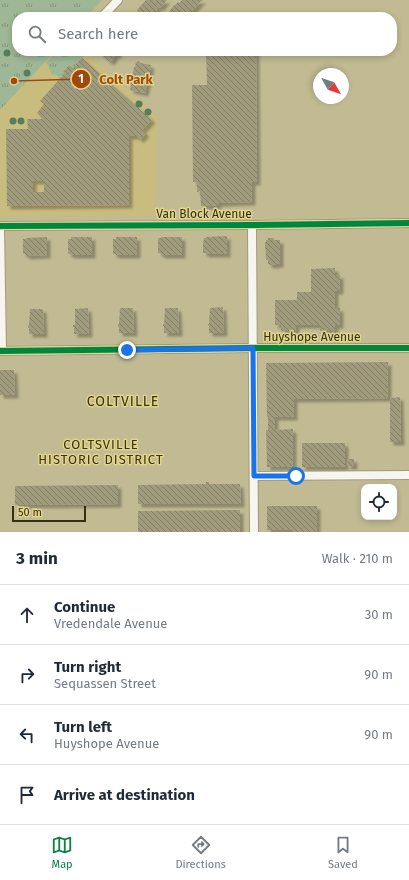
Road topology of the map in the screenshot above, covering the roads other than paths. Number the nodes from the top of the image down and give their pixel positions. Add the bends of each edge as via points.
1 (118, 0) edge
2 (107, 12) edge
3 (409, 223) edge
4 (252, 225) junction
5 (0, 226) edge
6 (253, 348) junction
7 (409, 348) edge
8 (1, 351) edge
9 (409, 475) edge
10 (254, 476) junction
11 (254, 532) edge

1 - 2 street
3 - 4 street, Van Block Avenue
4 - 5 street, Van Block Avenue
4 - 6 street
5 - 8 street
6 - 7 street, Huyshope Avenue
6 - 8 street, Huyshope Avenue
6 - 10 street
9 - 10 street
10 - 11 street

